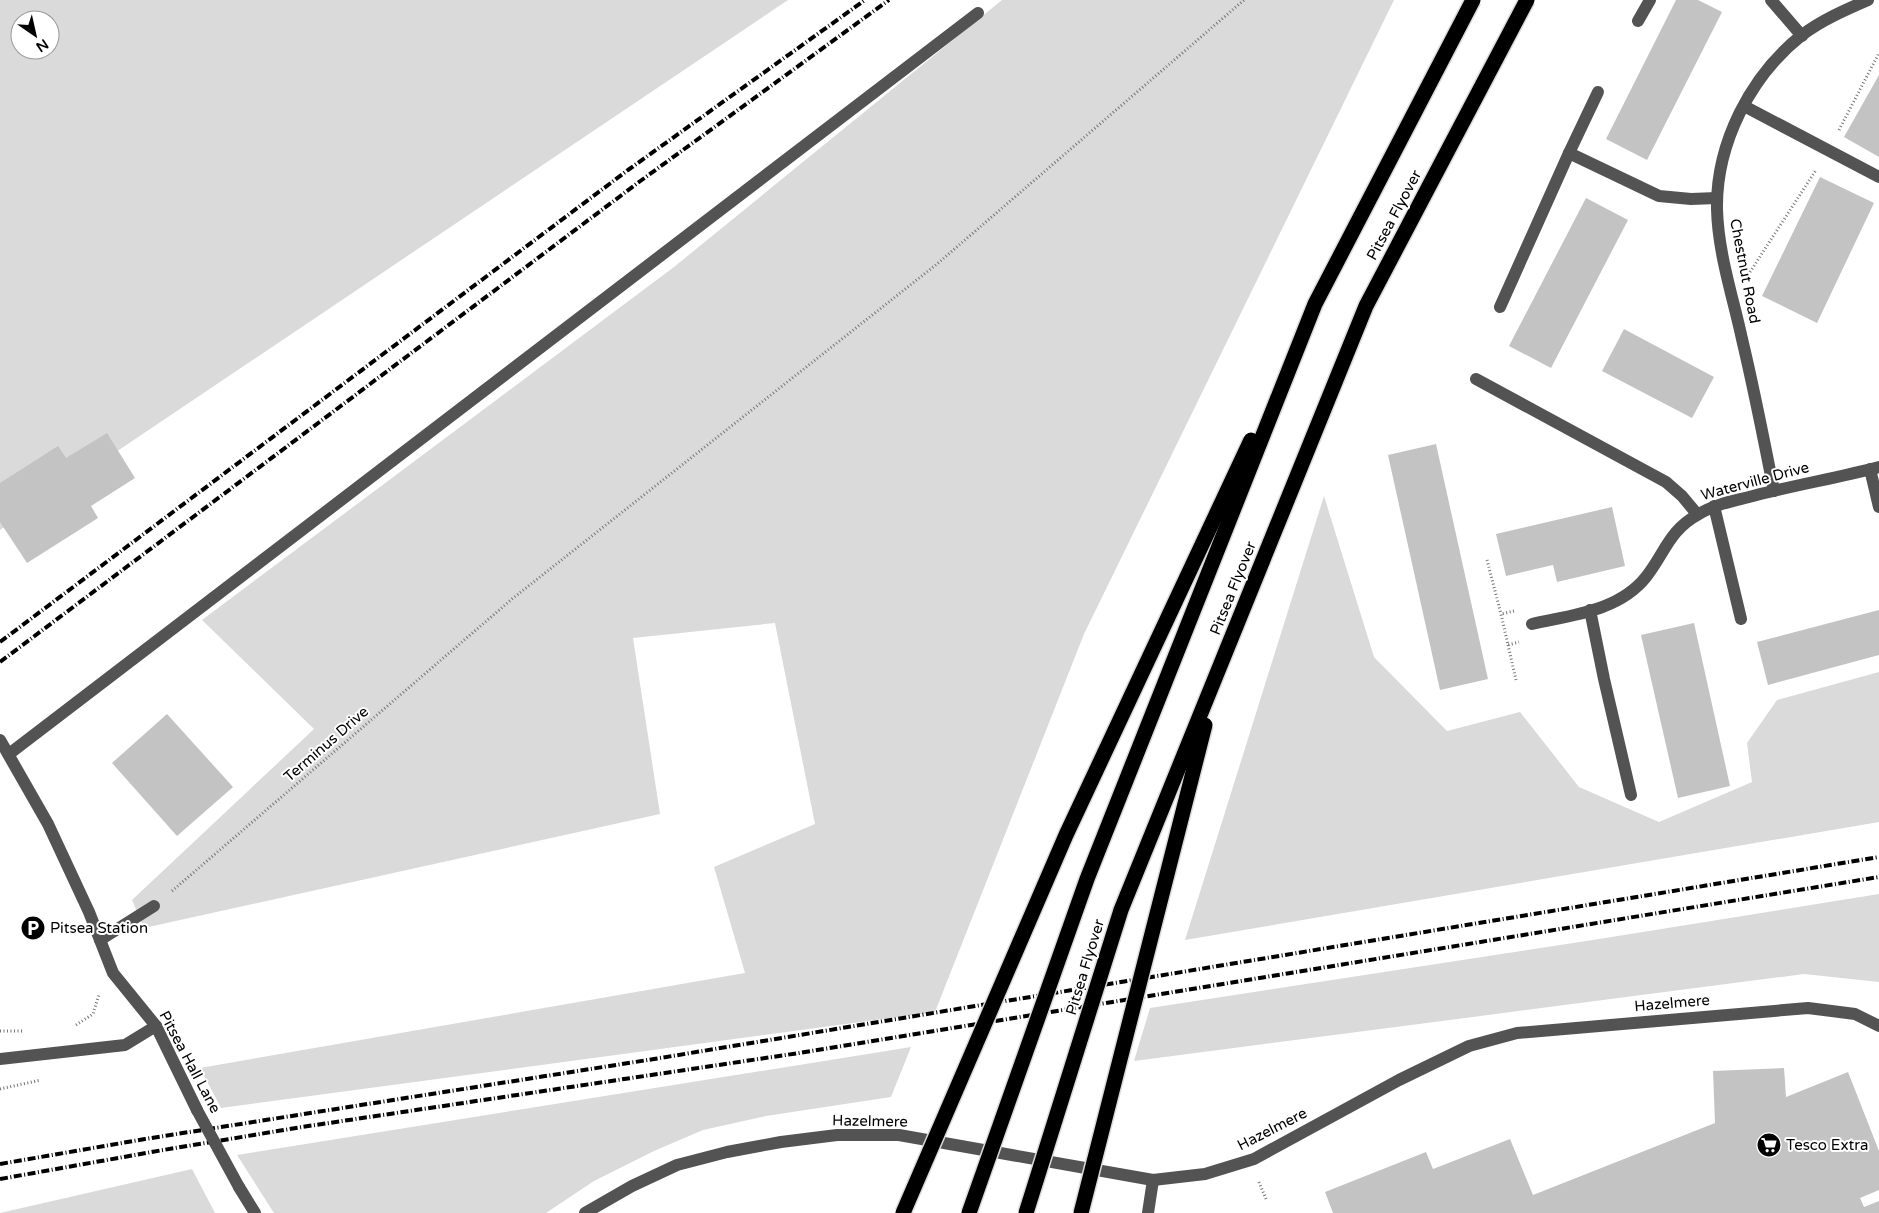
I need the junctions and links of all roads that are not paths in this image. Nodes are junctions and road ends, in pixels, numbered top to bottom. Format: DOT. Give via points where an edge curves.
graph roads {
  1 [pos="1472,0"];
  2 [pos="1527,0"];
  3 [pos="1650,0"];
  4 [pos="1771,0"];
  5 [pos="1868,0"];
  6 [pos="978,13"];
  7 [pos="1638,21"];
  8 [pos="1802,36"];
  9 [pos="1598,92"];
  10 [pos="1744,106"];
  11 [pos="1569,153"];
  12 [pos="1879,177"];
  13 [pos="1718,198"];
  14 [pos="1315,304"];
  15 [pos="1500,307"];
  16 [pos="1476,378"];
  17 [pos="1874,468"];
  18 [pos="1774,491"];
  19 [pos="1714,506"];
  20 [pos="1879,507"];
  21 [pos="1698,514"];
  22 [pos="1590,610"];
  23 [pos="1741,619"];
  24 [pos="1532,624"];
  25 [pos="1218,670"];
  26 [pos="0,740"];
  27 [pos="8,754"];
  28 [pos="1632,794"];
  29 [pos="154,906"];
  30 [pos="100,940"];
  31 [pos="156,1026"];
  32 [pos="1879,1026"];
  33 [pos="0,1058"];
  34 [pos="1153,1180"];
  35 [pos="255,1213"];
  36 [pos="585,1213"];
  37 [pos="903,1213"];
  38 [pos="969,1213"];
  39 [pos="1026,1213"];
  40 [pos="1081,1213"];
  41 [pos="1148,1213"];
  1 -- 14 [label="highway, Pitsea Flyover, bridge"];
  2 -- 25 [label="highway, Pitsea Flyover, bridge" via="1366,306"];
  3 -- 7 [label="street"];
  4 -- 8 [label="street"];
  5 -- 8 [label="street, Chestnut Road" via="1828,18"];
  6 -- 27 [label="street"];
  8 -- 10 [label="street, Chestnut Road" via="1759,80"];
  9 -- 11 [label="street"];
  10 -- 12 [label="street"];
  10 -- 13 [label="street, Chestnut Road" via="1728,140"];
  11 -- 13 [label="street" via="1660,196"];
  11 -- 15 [label="street"];
  13 -- 18 [label="street, Chestnut Road" via="1720,239"];
  14 -- 37 [label="highway, bridge" via="1066,835"];
  14 -- 38 [label="highway, Pitsea Flyover, bridge" via="1087,879"];
  16 -- 21 [label="street" via="1666,482"];
  17 -- 18 [label="street, Waterville Drive"];
  17 -- 20 [label="street"];
  18 -- 19 [label="street, Waterville Drive"];
  19 -- 21 [label="street, Waterville Drive"];
  19 -- 23 [label="street"];
  21 -- 22 [label="street, Waterville Drive" via="1678,528 1636,588 1623,598"];
  22 -- 24 [label="street, Waterville Drive"];
  22 -- 28 [label="street"];
  25 -- 39 [label="highway, Pitsea Flyover, bridge" via="1121,910"];
  25 -- 40 [label="highway, bridge"];
  26 -- 27 [label="street, Pitsea Hall Lane"];
  27 -- 30 [label="street, Pitsea Hall Lane" via="48,824"];
  29 -- 30 [label="street"];
  30 -- 31 [label="street, Pitsea Hall Lane" via="113,973"];
  31 -- 33 [label="street" via="125,1045"];
  31 -- 35 [label="street, Pitsea Hall Lane, bridge" via="197,1110"];
  32 -- 34 [label="street, Hazelmere" via="1855,1014 1808,1008 1516,1033 1468,1046 1254,1159 1205,1174"];
  34 -- 36 [label="street, Hazelmere" via="899,1135 837,1135 727,1152 677,1166 632,1186"];
  34 -- 41 [label="street"];
}
